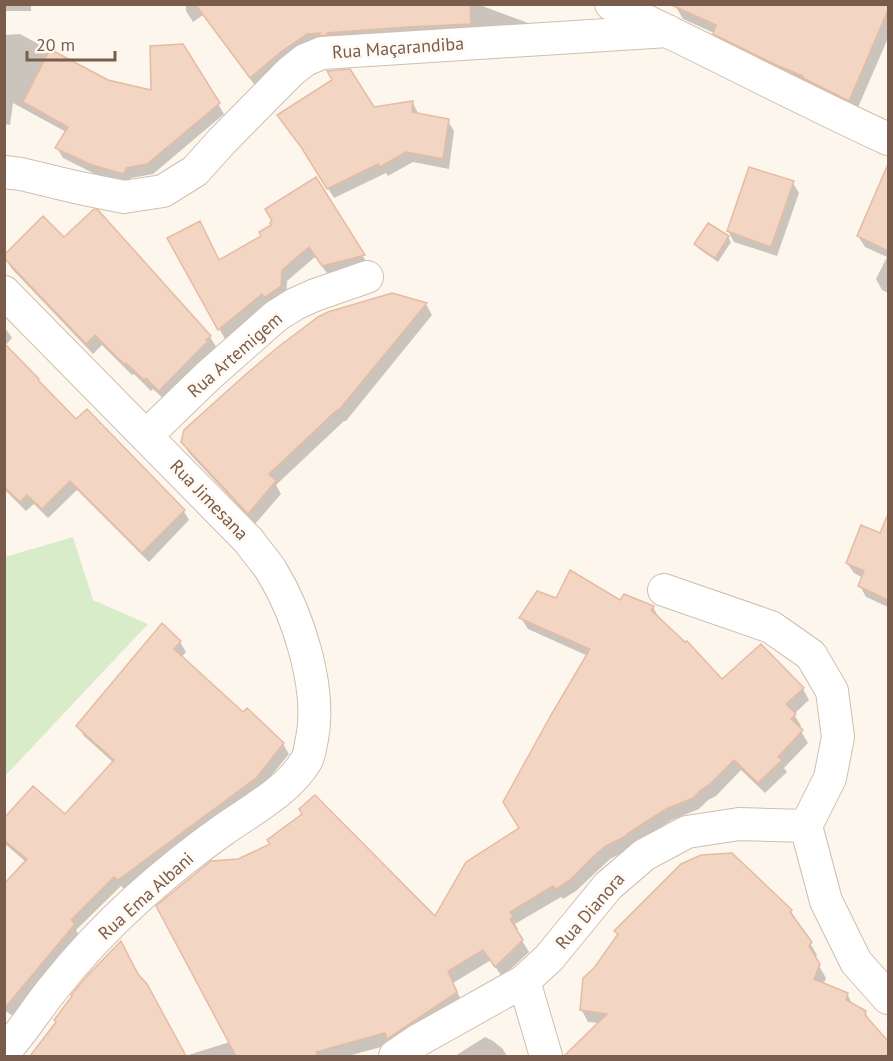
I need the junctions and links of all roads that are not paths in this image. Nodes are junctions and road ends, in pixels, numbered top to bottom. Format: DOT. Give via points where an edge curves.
graph roads {
  1 [pos="611,4"];
  2 [pos="668,31"];
  3 [pos="888,139"];
  4 [pos="4,172"];
  5 [pos="368,277"];
  6 [pos="4,292"];
  7 [pos="146,436"];
  8 [pos="664,590"];
  9 [pos="308,760"];
  10 [pos="806,826"];
  11 [pos="524,981"];
  12 [pos="888,998"];
  13 [pos="4,1052"];
  14 [pos="395,1056"];
  15 [pos="546,1056"];
  1 -- 2 [label="street"];
  2 -- 3 [label="street"];
  2 -- 4 [label="street, Rua Maçarandiba" via="322,53 290,72 195,171 163,191 124,197"];
  5 -- 7 [label="street, Rua Artemigem" via="315,295 276,316"];
  6 -- 7 [label="street, Rua Jimesana"];
  7 -- 9 [label="street, Rua Jimesana" via="249,541 289,605 305,648 313,692 315,725"];
  8 -- 10 [label="street" via="771,627 811,655 832,691 838,737 830,778"];
  9 -- 13 [label="street, Rua Ema Albani" via="267,800 169,871 124,911 84,952"];
  10 -- 11 [label="street, Rua Dianora" via="739,824 687,832 644,855 608,886 549,958"];
  10 -- 12 [label="street" via="825,901 856,962"];
  11 -- 14 [label="street, Rua Dianora"];
  11 -- 15 [label="street"];
}
